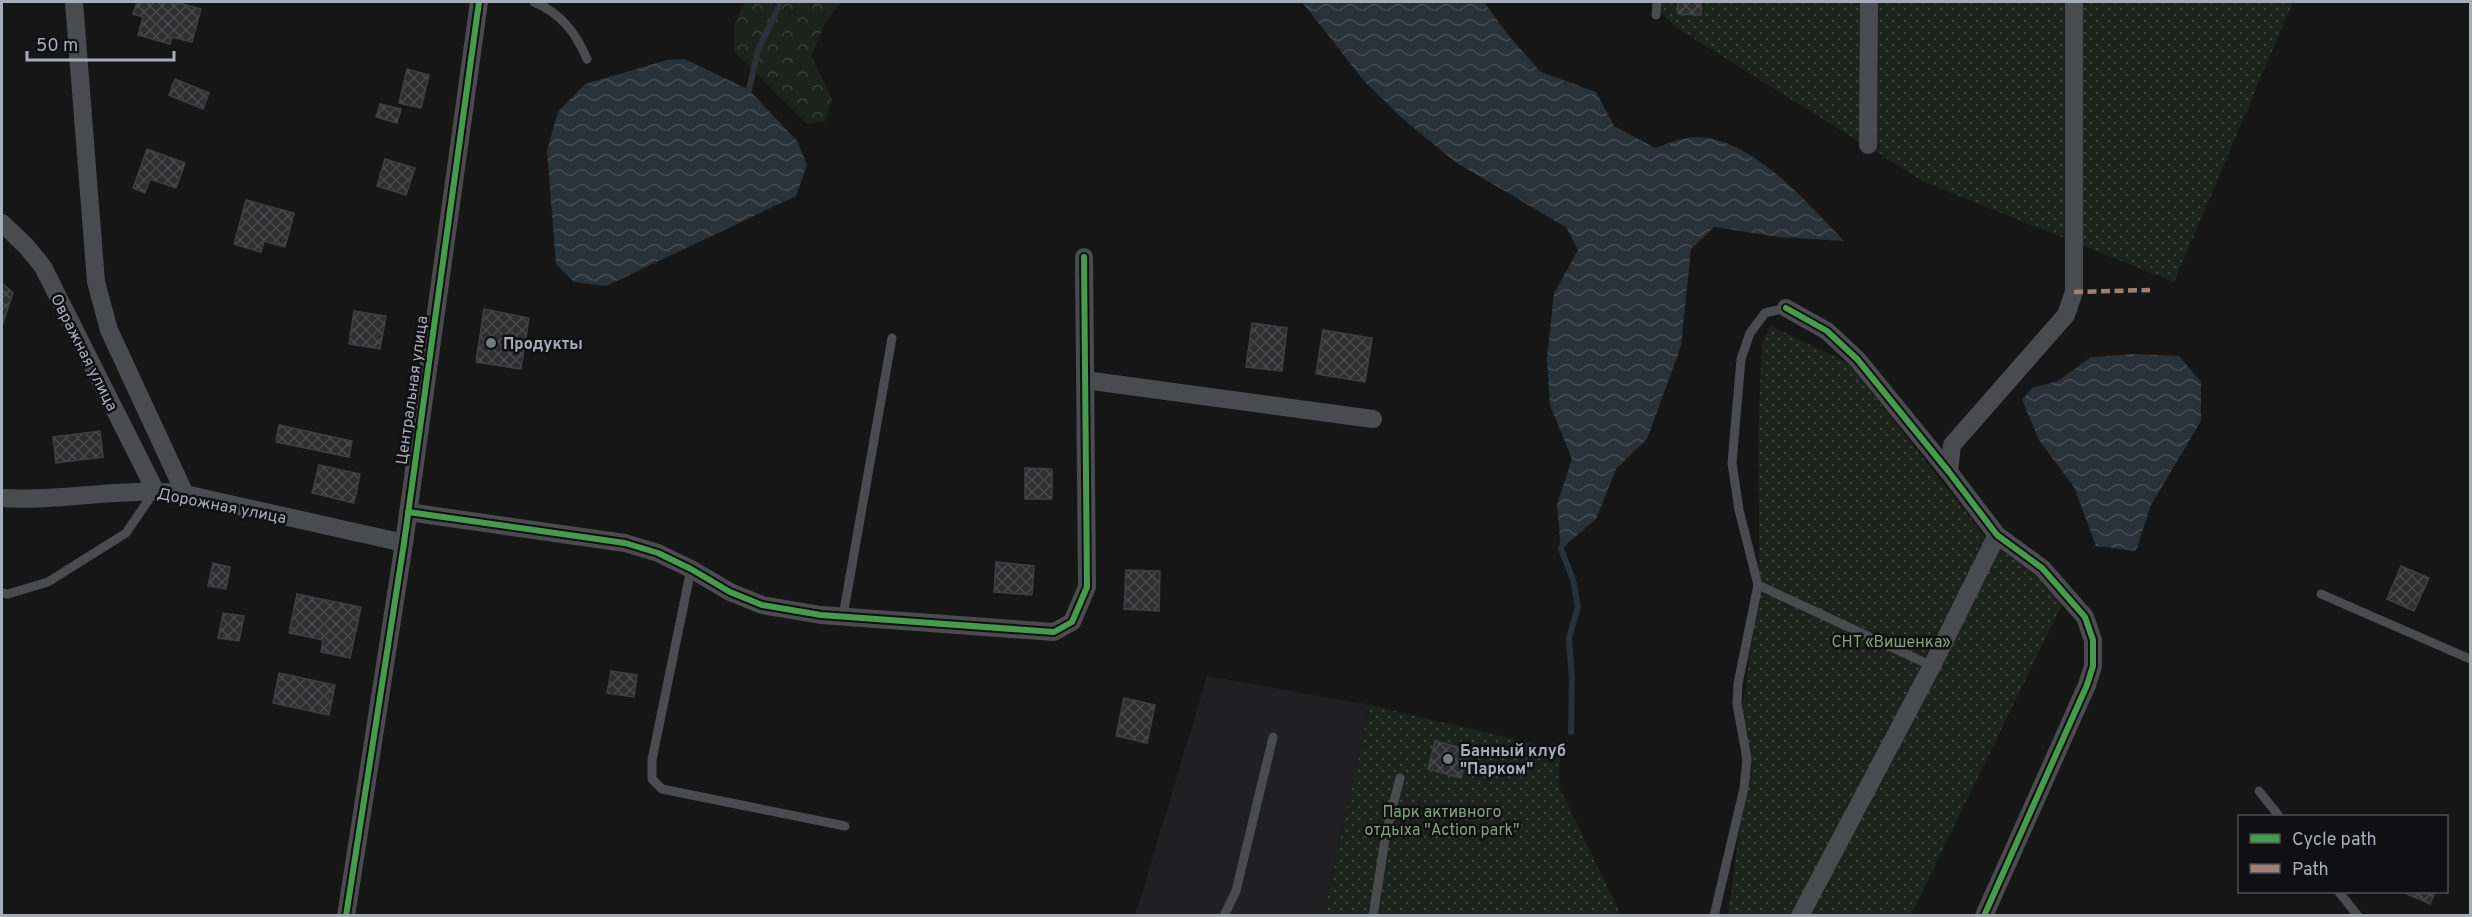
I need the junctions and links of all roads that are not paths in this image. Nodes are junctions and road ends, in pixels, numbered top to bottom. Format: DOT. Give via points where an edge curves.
graph roads {
  1 [pos="74,2"];
  2 [pos="479,2"];
  3 [pos="534,2"];
  4 [pos="1657,2"];
  5 [pos="1869,2"];
  6 [pos="2074,2"];
  7 [pos="1656,15"];
  8 [pos="587,59"];
  9 [pos="1868,145"];
  10 [pos="2,223"];
  11 [pos="1084,256"];
  12 [pos="1786,308"];
  13 [pos="892,338"];
  14 [pos="1085,380"];
  15 [pos="1373,419"];
  16 [pos="1949,472"];
  17 [pos="155,490"];
  18 [pos="185,494"];
  19 [pos="2,498"];
  20 [pos="408,512"];
  21 [pos="1996,535"];
  22 [pos="404,543"];
  23 [pos="692,569"];
  24 [pos="1758,585"];
  25 [pos="2,593"];
  26 [pos="2321,594"];
  27 [pos="843,616"];
  28 [pos="2470,659"];
  29 [pos="1932,666"];
  30 [pos="1273,736"];
  31 [pos="1400,778"];
  32 [pos="2259,791"];
  33 [pos="2278,815"];
  34 [pos="845,826"];
  35 [pos="2341,893"];
  36 [pos="346,915"];
  37 [pos="1224,915"];
  38 [pos="1373,915"];
  39 [pos="1714,915"];
  40 [pos="1800,915"];
  41 [pos="1984,915"];
  42 [pos="2358,915"];
  1 -- 18 [label="street" via="96,282 109,330"];
  2 -- 20 [label="street, Центральная улица"];
  3 -- 8 [label="lane" via="569,25"];
  4 -- 7 [label="lane"];
  5 -- 9 [label="street"];
  6 -- 16 [label="street" via="2074,292 2066,315 1952,445"];
  10 -- 17 [label="street, Овражная улица" via="43,267"];
  11 -- 14 [label="street"];
  12 -- 16 [label="street" via="1827,331 1857,359"];
  12 -- 24 [label="lane" via="1765,313 1750,333 1741,359 1732,464"];
  13 -- 27 [label="lane"];
  14 -- 15 [label="street"];
  14 -- 27 [label="street" via="1087,587 1072,622 1054,633"];
  16 -- 21 [label="street"];
  17 -- 18 [label="street, Дорожная улица"];
  17 -- 19 [label="street, Дорожная улица" via="27,500"];
  17 -- 25 [label="lane" via="126,533 89,558 48,582"];
  18 -- 22 [label="street, Дорожная улица"];
  20 -- 22 [label="street, Центральная улица"];
  20 -- 23 [label="street" via="625,543"];
  21 -- 29 [label="street"];
  21 -- 41 [label="street" via="2042,568 2085,617 2093,640 2093,666"];
  22 -- 36 [label="street, Центральная улица"];
  23 -- 27 [label="street" via="730,592 762,605"];
  23 -- 34 [label="lane" via="652,760 652,779 662,789"];
  24 -- 29 [label="lane"];
  24 -- 39 [label="lane" via="1738,684 1737,704 1747,759 1744,788"];
  26 -- 28 [label="lane"];
  29 -- 40 [label="street"];
  30 -- 37 [label="lane" via="1236,891"];
  31 -- 38 [label="lane" via="1386,833"];
  32 -- 33 [label="lane"];
  35 -- 42 [label="lane"];
}
